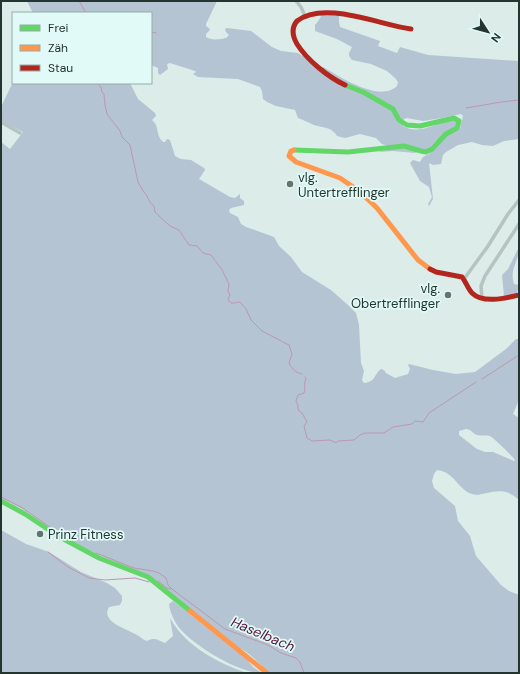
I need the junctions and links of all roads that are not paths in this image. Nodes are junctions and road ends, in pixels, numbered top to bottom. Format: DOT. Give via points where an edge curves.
graph roads {
  1 [pos="296,1"];
  2 [pos="305,16"];
  3 [pos="411,28"];
  4 [pos="1,122"];
  5 [pos="20,132"];
  6 [pos="519,200"];
  7 [pos="519,224"];
  8 [pos="464,279"];
  9 [pos="519,295"];
  10 [pos="482,298"];
  11 [pos="1,501"];
  12 [pos="267,673"];
  1 -- 2 [label="street"];
  2 -- 3 [label="street" via="323,10 343,12"];
  2 -- 8 [label="street" via="293,29 297,44 307,57 337,80 393,109 398,119 406,125 419,126 452,118 457,119 459,123 427,152 404,146 348,152 298,149 291,150 290,157 296,162 340,178 362,194 426,267"];
  4 -- 5 [label="street"];
  6 -- 8 [label="street"];
  7 -- 10 [label="street" via="484,277 481,286"];
  8 -- 10 [label="street" via="472,293"];
  9 -- 10 [label="street"];
  11 -- 12 [label="street" via="99,558 148,577"];
}
